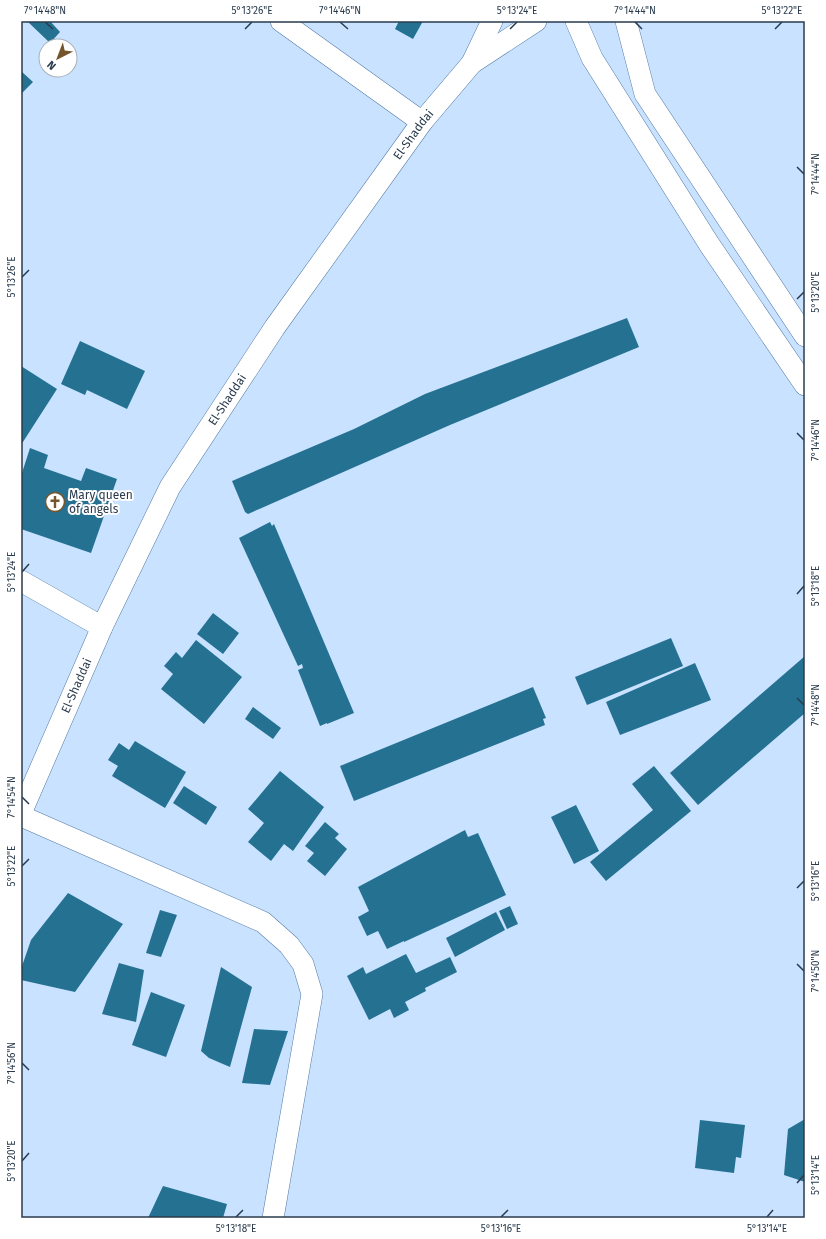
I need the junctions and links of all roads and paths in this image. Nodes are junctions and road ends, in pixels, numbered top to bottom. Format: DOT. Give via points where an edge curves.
graph roads {
  1 [pos="281,21"];
  2 [pos="492,21"];
  3 [pos="536,21"];
  4 [pos="576,21"];
  5 [pos="626,21"];
  6 [pos="472,63"];
  7 [pos="422,122"];
  8 [pos="805,336"];
  9 [pos="805,385"];
  10 [pos="21,581"];
  11 [pos="102,627"];
  12 [pos="21,814"];
  13 [pos="273,1218"];
  1 -- 7 [label="street"];
  2 -- 6 [label="street, El-Shaddai"];
  3 -- 6 [label="street"];
  4 -- 9 [label="street" via="592,58 709,244"];
  5 -- 8 [label="street" via="645,94"];
  6 -- 7 [label="street, El-Shaddai"];
  7 -- 11 [label="street, El-Shaddai" via="275,327 170,487"];
  10 -- 11 [label="street"];
  11 -- 12 [label="street, El-Shaddai"];
  12 -- 13 [label="street" via="263,922 289,945 303,964 312,994"];
}
